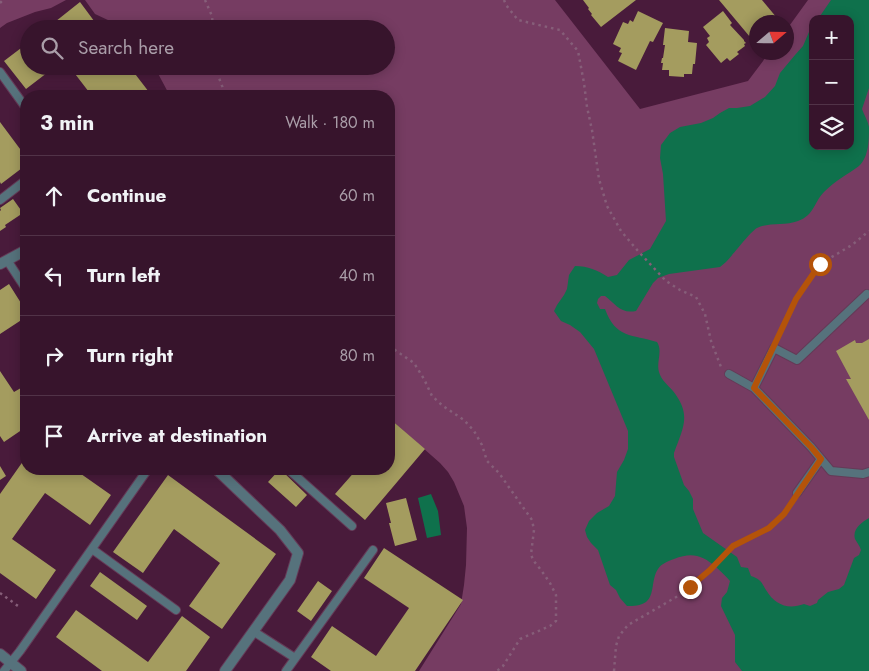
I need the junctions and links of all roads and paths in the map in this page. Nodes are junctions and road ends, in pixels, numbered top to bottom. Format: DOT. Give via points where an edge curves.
graph roads {
  1 [pos="3,0"];
  2 [pos="205,0"];
  3 [pos="504,0"];
  4 [pos="0,3"];
  5 [pos="212,20"];
  6 [pos="0,72"];
  7 [pos="219,75"];
  8 [pos="224,90"];
  9 [pos="20,100"];
  10 [pos="20,185"];
  11 [pos="0,200"];
  12 [pos="869,231"];
  13 [pos="20,253"];
  14 [pos="4,262"];
  15 [pos="20,282"];
  16 [pos="867,294"];
  17 [pos="774,348"];
  18 [pos="395,350"];
  19 [pos="730,374"];
  20 [pos="754,388"];
  21 [pos="821,459"];
  22 [pos="869,472"];
  23 [pos="144,475"];
  24 [pos="222,475"];
  25 [pos="295,475"];
  26 [pos="797,494"];
  27 [pos="352,526"];
  28 [pos="92,549"];
  29 [pos="373,550"];
  30 [pos="0,593"];
  31 [pos="18,606"];
  32 [pos="176,610"];
  33 [pos="254,631"];
  34 [pos="0,654"];
  35 [pos="295,658"];
  36 [pos="8,667"];
  37 [pos="21,671"];
  38 [pos="225,671"];
  39 [pos="286,671"];
  40 [pos="497,671"];
  41 [pos="614,671"];
  1 -- 4 [label="path"];
  2 -- 5 [label="path"];
  3 -- 19 [label="path" via="518,20 560,30 578,51 599,179 607,206 622,231 666,281 696,297 705,314 722,369"];
  6 -- 9 [label="lane"];
  7 -- 8 [label="path"];
  10 -- 11 [label="lane"];
  12 -- 17 [label="path" via="820,264 796,299"];
  13 -- 14 [label="street"];
  14 -- 15 [label="lane"];
  16 -- 17 [label="lane" via="797,360"];
  17 -- 20 [label="lane"];
  18 -- 40 [label="path" via="414,362 432,396 474,431 486,461 499,473 532,520 531,554 556,595 556,621 520,639"];
  19 -- 20 [label="lane"];
  20 -- 21 [label="lane"];
  21 -- 22 [label="lane" via="831,471"];
  21 -- 26 [label="lane"];
  23 -- 28 [label="lane"];
  24 -- 33 [label="street" via="280,530 298,552 290,580"];
  25 -- 27 [label="lane"];
  26 -- 41 [label="path" via="784,514 769,528 733,546 678,596 628,625 619,636"];
  28 -- 32 [label="lane"];
  28 -- 36 [label="lane"];
  29 -- 35 [label="lane"];
  30 -- 31 [label="path"];
  33 -- 35 [label="lane"];
  33 -- 38 [label="street"];
  34 -- 36 [label="street"];
  35 -- 39 [label="lane"];
  36 -- 37 [label="street"];
}
